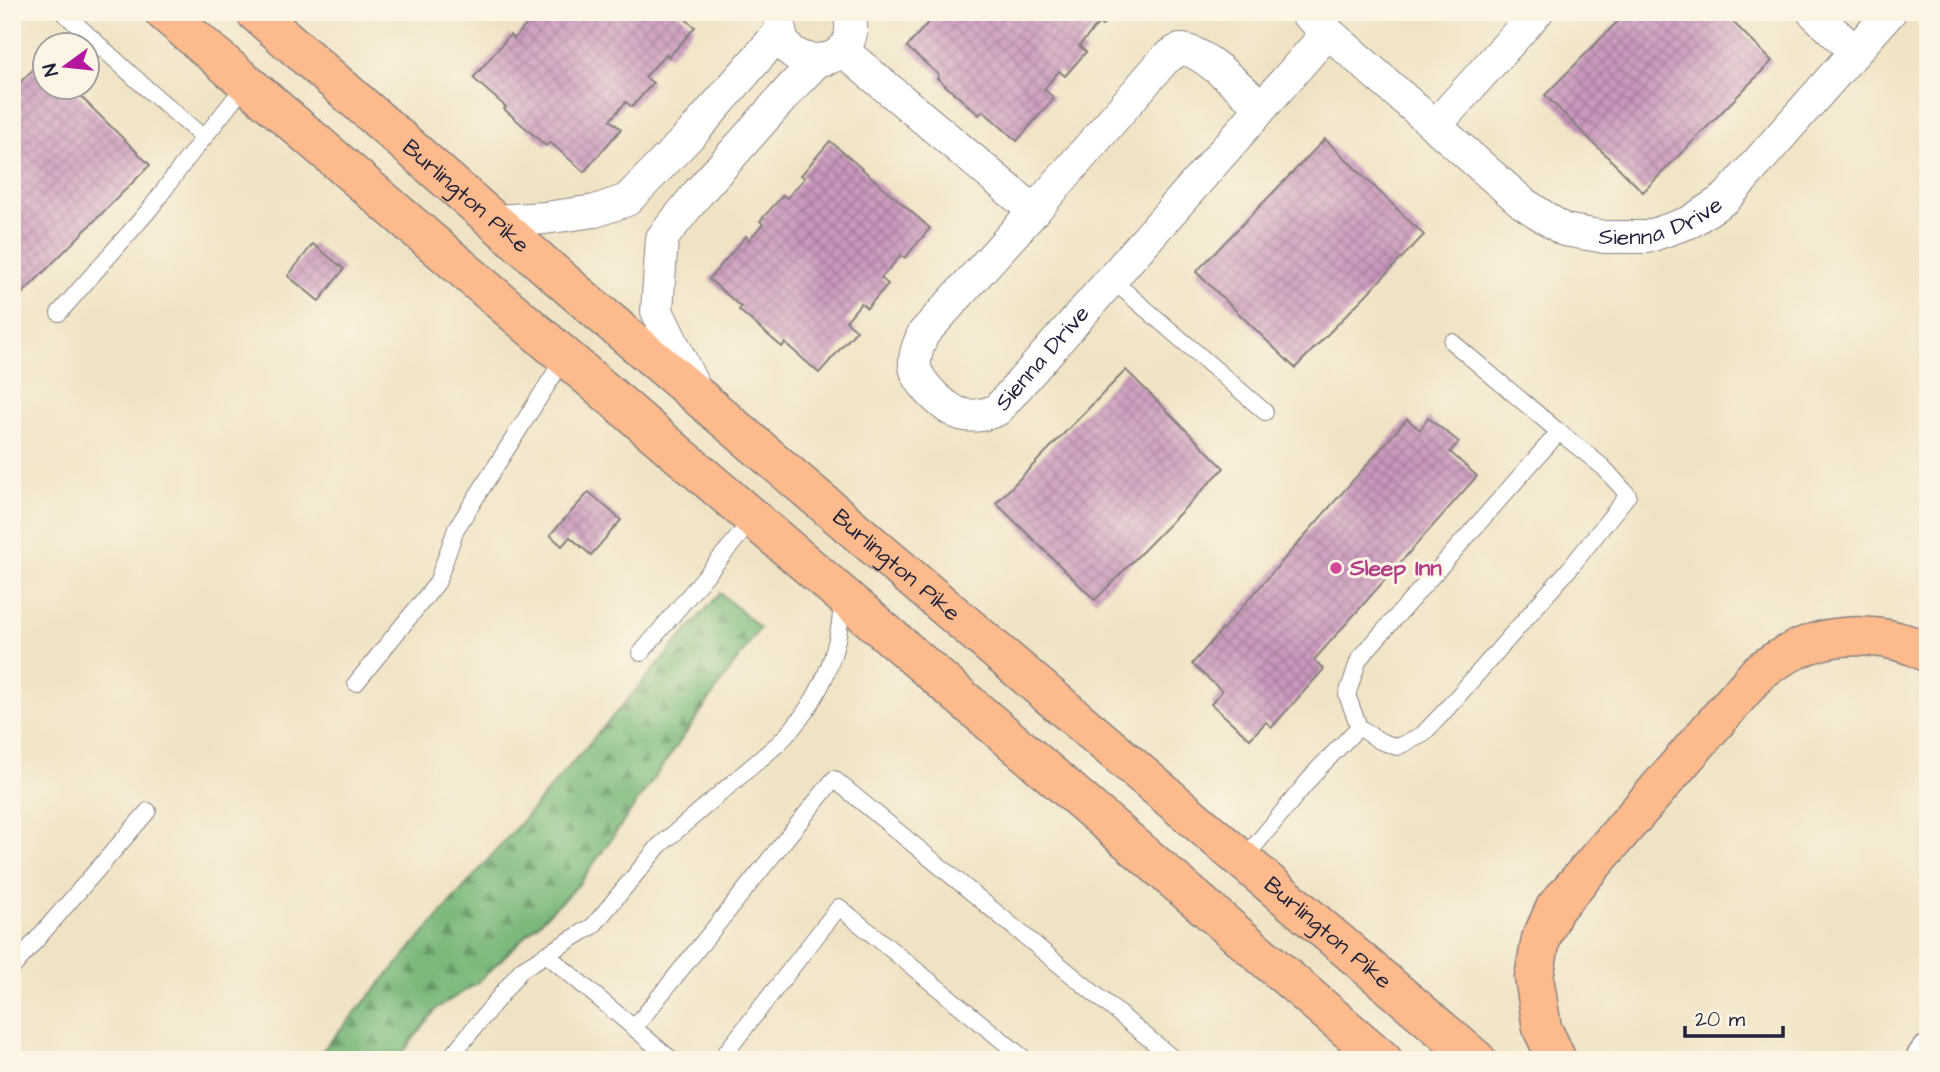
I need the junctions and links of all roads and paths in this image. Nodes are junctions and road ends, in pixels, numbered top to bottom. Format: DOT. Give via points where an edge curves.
graph roads {
  1 [pos="63,12"];
  2 [pos="164,12"];
  3 [pos="254,12"];
  4 [pos="1537,12"];
  5 [pos="1813,12"];
  6 [pos="1890,12"];
  7 [pos="781,22"];
  8 [pos="1317,22"];
  9 [pos="844,32"];
  10 [pos="1855,52"];
  11 [pos="247,83"];
  12 [pos="1262,107"];
  13 [pos="1435,126"];
  14 [pos="204,138"];
  15 [pos="1034,211"];
  16 [pos="494,221"];
  17 [pos="1111,279"];
  18 [pos="59,313"];
  19 [pos="1452,342"];
  20 [pos="565,356"];
  21 [pos="698,397"];
  22 [pos="1265,412"];
  23 [pos="1559,432"];
  24 [pos="753,519"];
  25 [pos="842,595"];
  26 [pos="641,653"];
  27 [pos="1928,653"];
  28 [pos="356,683"];
  29 [pos="1359,727"];
  30 [pos="148,811"];
  31 [pos="1243,860"];
  32 [pos="546,954"];
  33 [pos="12,968"];
  34 [pos="634,1028"];
  35 [pos="1928,1055"];
  36 [pos="448,1060"];
  37 [pos="671,1060"];
  38 [pos="720,1060"];
  39 [pos="1026,1060"];
  40 [pos="1175,1060"];
  41 [pos="1383,1060"];
  42 [pos="1477,1060"];
  43 [pos="1557,1060"];
  44 [pos="1924,1060"];
  1 -- 14 [label="lane"];
  2 -- 11 [label="highway"];
  3 -- 16 [label="highway, Burlington Pike"];
  4 -- 13 [label="street"];
  5 -- 10 [label="street"];
  6 -- 10 [label="street, Sienna Drive"];
  7 -- 9 [label="street" via="788,47 801,58"];
  7 -- 16 [label="street" via="695,130 627,200 595,211"];
  8 -- 12 [label="street, Sienna Drive"];
  8 -- 13 [label="street, Sienna Drive"];
  9 -- 15 [label="street"];
  9 -- 21 [label="street" via="662,238 657,311"];
  10 -- 13 [label="street, Sienna Drive" via="1726,198 1690,222 1647,237 1605,237 1564,230 1523,203"];
  11 -- 14 [label="lane"];
  11 -- 20 [label="highway"];
  12 -- 15 [label="street, Sienna Drive" via="1208,61 1191,51 1178,50 1165,59"];
  12 -- 17 [label="street, Sienna Drive"];
  14 -- 18 [label="lane" via="150,209"];
  15 -- 17 [label="street, Sienna Drive" via="923,334 915,369 942,404 961,415 980,416 997,410"];
  16 -- 21 [label="highway, Burlington Pike"];
  17 -- 22 [label="lane"];
  19 -- 23 [label="lane"];
  20 -- 24 [label="highway"];
  20 -- 28 [label="lane" via="456,529 437,583"];
  21 -- 31 [label="highway, Burlington Pike"];
  23 -- 29 [label="lane" via="1359,659 1347,695"];
  23 -- 29 [label="lane" via="1603,467 1628,495 1570,568 1422,735 1397,747"];
  24 -- 25 [label="highway"];
  24 -- 26 [label="lane"];
  25 -- 32 [label="lane" via="834,657 794,729 659,846 593,926"];
  25 -- 41 [label="highway"];
  27 -- 43 [label="highway" via="1885,638 1832,639 1783,656 1759,672 1555,908 1541,939 1534,977 1542,1028"];
  29 -- 31 [label="lane"];
  30 -- 33 [label="lane"];
  31 -- 42 [label="highway, Burlington Pike"];
  32 -- 34 [label="lane"];
  32 -- 36 [label="lane" via="522,969"];
  34 -- 37 [label="lane"];
  34 -- 40 [label="lane" via="834,779"];
  35 -- 44 [label="street"];
  38 -- 39 [label="lane" via="839,907"];
}
